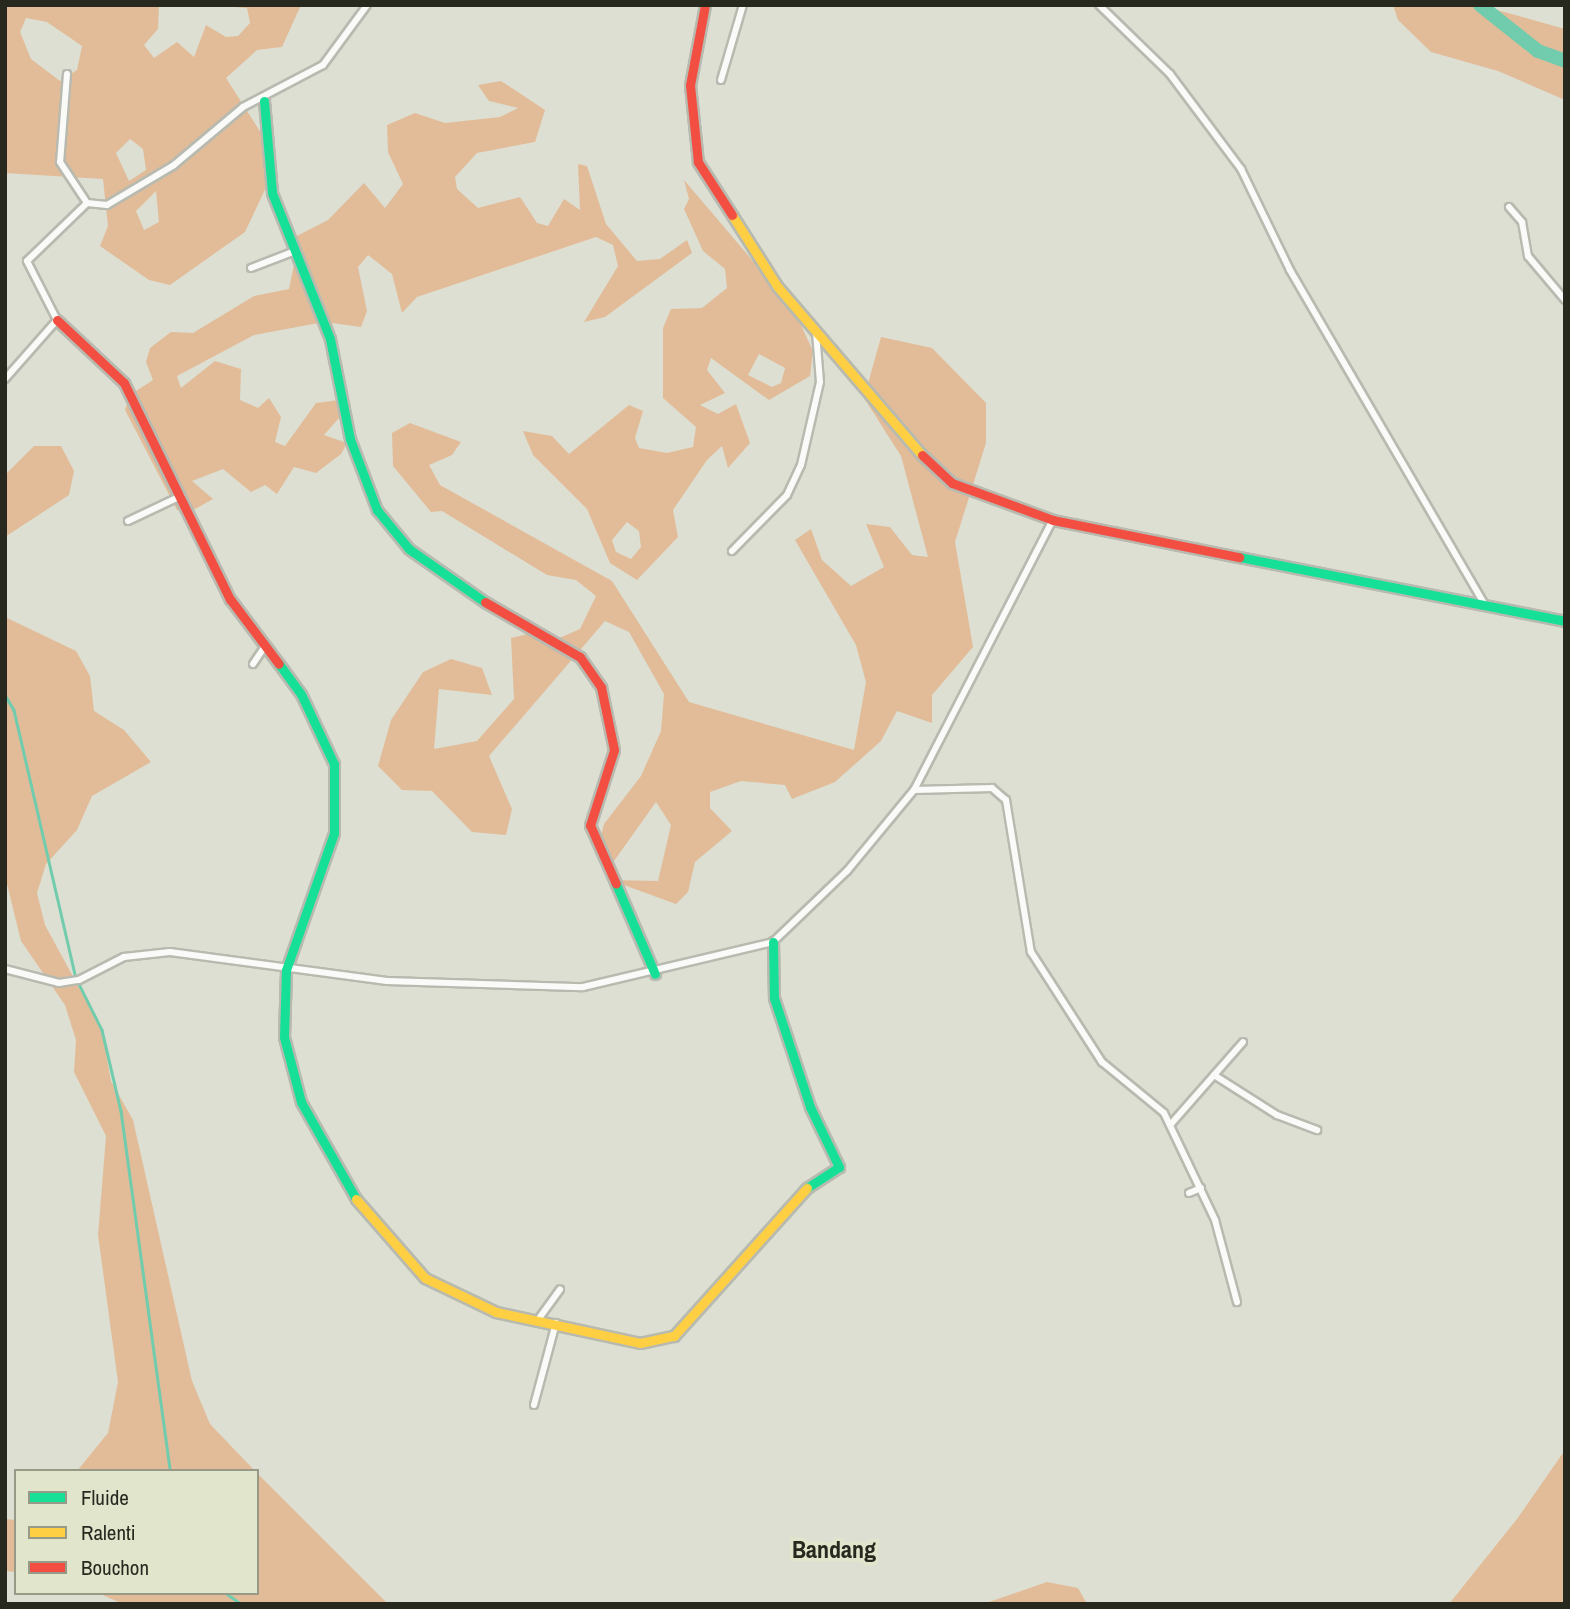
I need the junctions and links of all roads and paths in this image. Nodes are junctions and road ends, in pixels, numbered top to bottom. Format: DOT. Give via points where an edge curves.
graph roads {
  1 [pos="367,5"];
  2 [pos="705,5"];
  3 [pos="743,5"];
  4 [pos="1099,5"];
  5 [pos="67,74"];
  6 [pos="721,80"];
  7 [pos="264,102"];
  8 [pos="87,203"];
  9 [pos="1509,207"];
  10 [pos="295,251"];
  11 [pos="251,268"];
  12 [pos="1565,300"];
  13 [pos="57,320"];
  14 [pos="816,330"];
  15 [pos="5,379"];
  16 [pos="181,496"];
  17 [pos="1053,520"];
  18 [pos="128,521"];
  19 [pos="732,551"];
  20 [pos="1486,607"];
  21 [pos="1565,621"];
  22 [pos="266,645"];
  23 [pos="253,664"];
  24 [pos="914,790"];
  25 [pos="773,942"];
  26 [pos="5,969"];
  27 [pos="286,970"];
  28 [pos="655,974"];
  29 [pos="1243,1042"];
  30 [pos="1214,1075"];
  31 [pos="1171,1124"];
  32 [pos="1317,1130"];
  33 [pos="1201,1188"];
  34 [pos="1189,1193"];
  35 [pos="560,1289"];
  36 [pos="1237,1302"];
  37 [pos="540,1317"];
  38 [pos="557,1321"];
  39 [pos="534,1405"];
  1 -- 7 [label="street" via="323,65"];
  2 -- 14 [label="street" via="690,85 698,162 777,286"];
  3 -- 6 [label="street"];
  4 -- 20 [label="street" via="1177,82 1241,169 1290,270"];
  5 -- 8 [label="street" via="60,162"];
  7 -- 8 [label="street" via="243,107 174,165 118,198"];
  7 -- 10 [label="street" via="272,192"];
  8 -- 13 [label="street" via="27,261"];
  9 -- 12 [label="street" via="1522,222 1528,256"];
  10 -- 11 [label="street"];
  10 -- 28 [label="street" via="330,339 350,439 377,510 409,550 453,583 580,657 601,687 614,750 590,825"];
  13 -- 15 [label="street"];
  13 -- 16 [label="street" via="124,383"];
  14 -- 17 [label="street" via="913,447 952,483"];
  14 -- 19 [label="street" via="820,382 801,465 786,495"];
  16 -- 18 [label="street"];
  16 -- 22 [label="street" via="230,599"];
  17 -- 20 [label="street" via="1220,548"];
  17 -- 24 [label="street"];
  20 -- 21 [label="street"];
  22 -- 23 [label="street"];
  22 -- 27 [label="street" via="323,736 337,800 334,833"];
  24 -- 25 [label="street" via="846,871"];
  24 -- 31 [label="street" via="1000,792 1031,952 1102,1062 1151,1097"];
  25 -- 28 [label="street"];
  25 -- 38 [label="street" via="774,998 810,1107 839,1167 804,1189 737,1273 667,1340 640,1343"];
  26 -- 27 [label="street" via="60,983 79,981 124,957 170,952"];
  27 -- 28 [label="street" via="502,988 583,988"];
  27 -- 37 [label="street" via="281,998 293,1081 359,1206 445,1292 476,1307"];
  29 -- 30 [label="street"];
  30 -- 31 [label="street"];
  30 -- 32 [label="street" via="1277,1115"];
  31 -- 33 [label="street"];
  33 -- 34 [label="street"];
  33 -- 36 [label="street"];
  35 -- 37 [label="street"];
  37 -- 38 [label="street"];
  38 -- 39 [label="street"];
}
